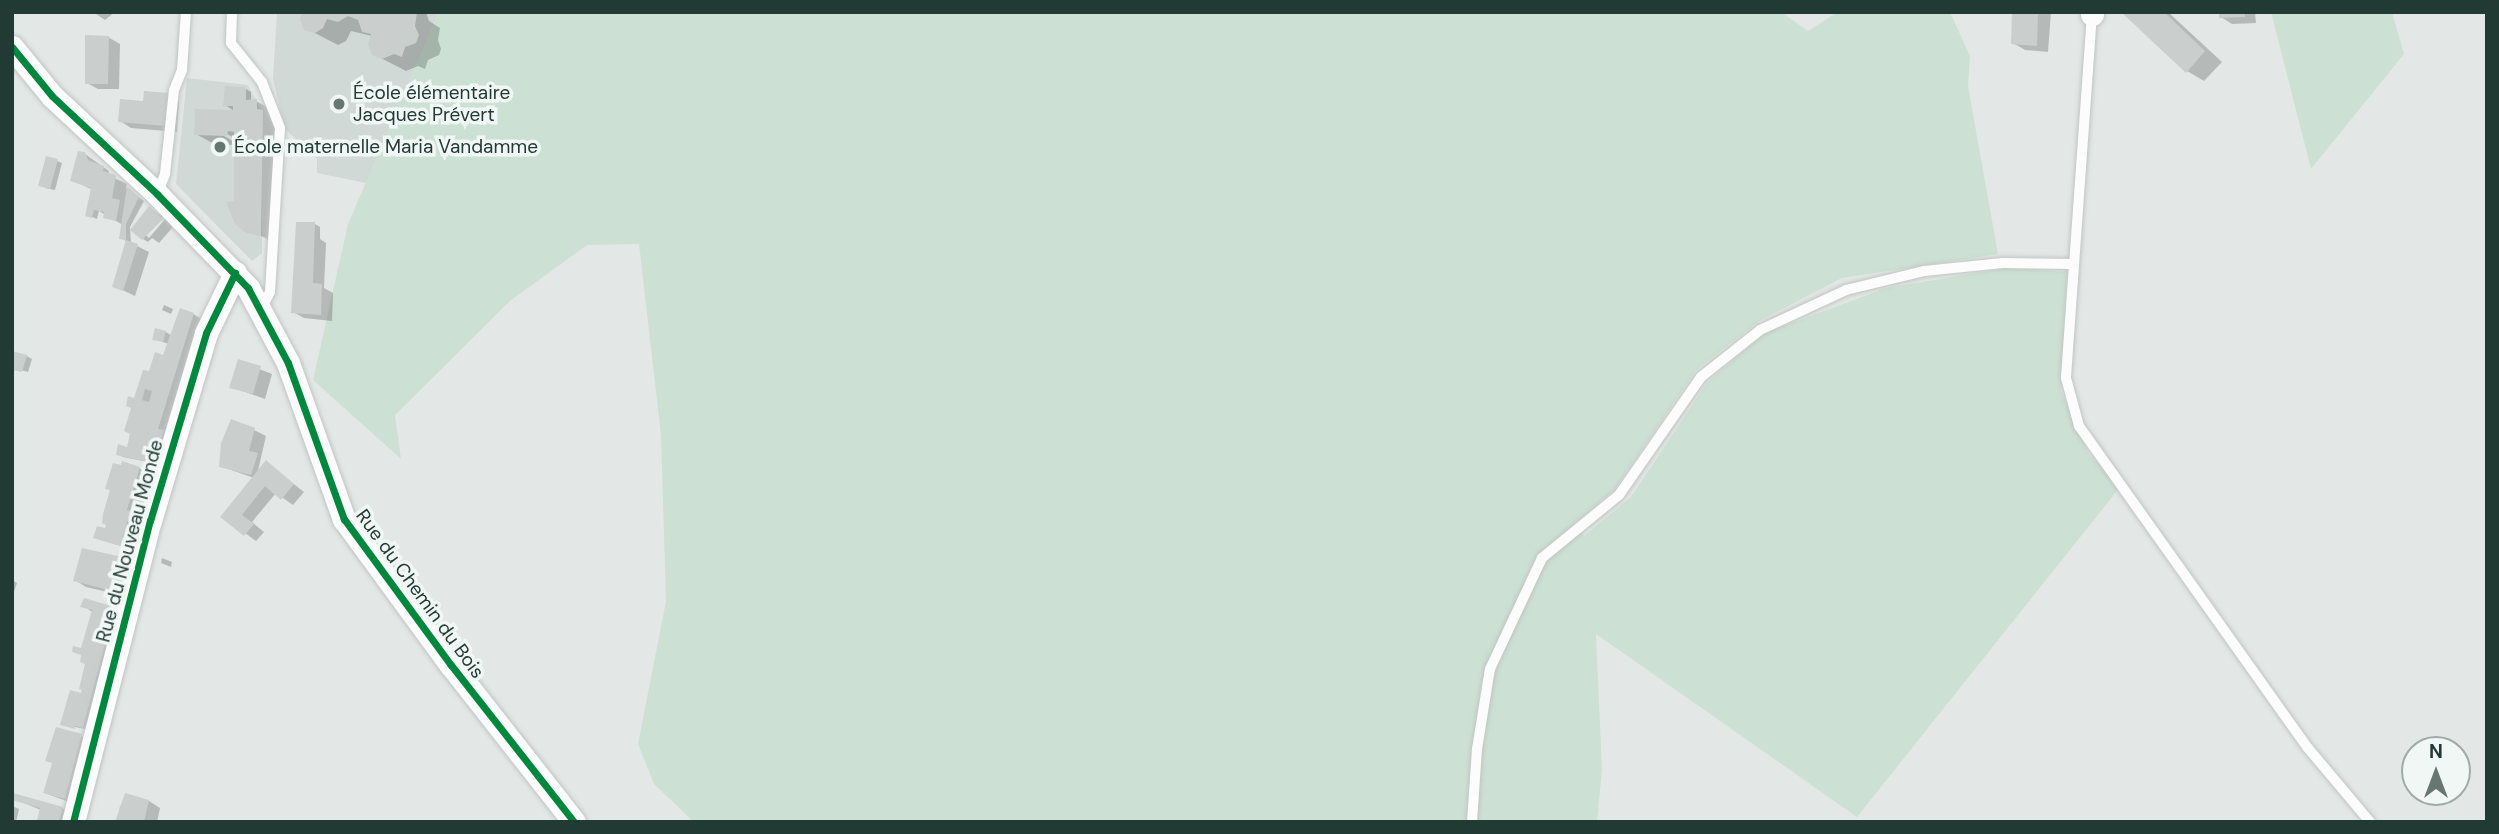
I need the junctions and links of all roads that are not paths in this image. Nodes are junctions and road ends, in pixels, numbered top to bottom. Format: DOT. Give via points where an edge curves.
graph roads {
  1 [pos="186,12"];
  2 [pos="232,12"];
  3 [pos="2092,13"];
  4 [pos="13,46"];
  5 [pos="156,194"];
  6 [pos="2072,264"];
  7 [pos="235,273"];
  8 [pos="262,309"];
  9 [pos="73,822"];
  10 [pos="573,822"];
  11 [pos="1472,822"];
  12 [pos="2370,822"];
  1 -- 5 [label="lane" via="182,71 174,90 165,174"];
  2 -- 8 [label="lane" via="231,43 262,82 281,128 270,292"];
  3 -- 6 [label="lane"];
  4 -- 5 [label="street, Rue du Chemin du Bois" via="52,96"];
  5 -- 7 [label="street, Rue du Chemin du Bois"];
  6 -- 11 [label="lane" via="2003,262 1924,271 1846,290 1760,330 1701,377 1619,495 1542,558 1490,669"];
  6 -- 12 [label="lane" via="2066,378 2079,426 2308,748"];
  7 -- 8 [label="street, Rue du Chemin du Bois"];
  7 -- 9 [label="street, Rue du Nouveau Monde" via="206,334 154,508"];
  8 -- 10 [label="street, Rue du Chemin du Bois" via="288,363 344,519"];
}
